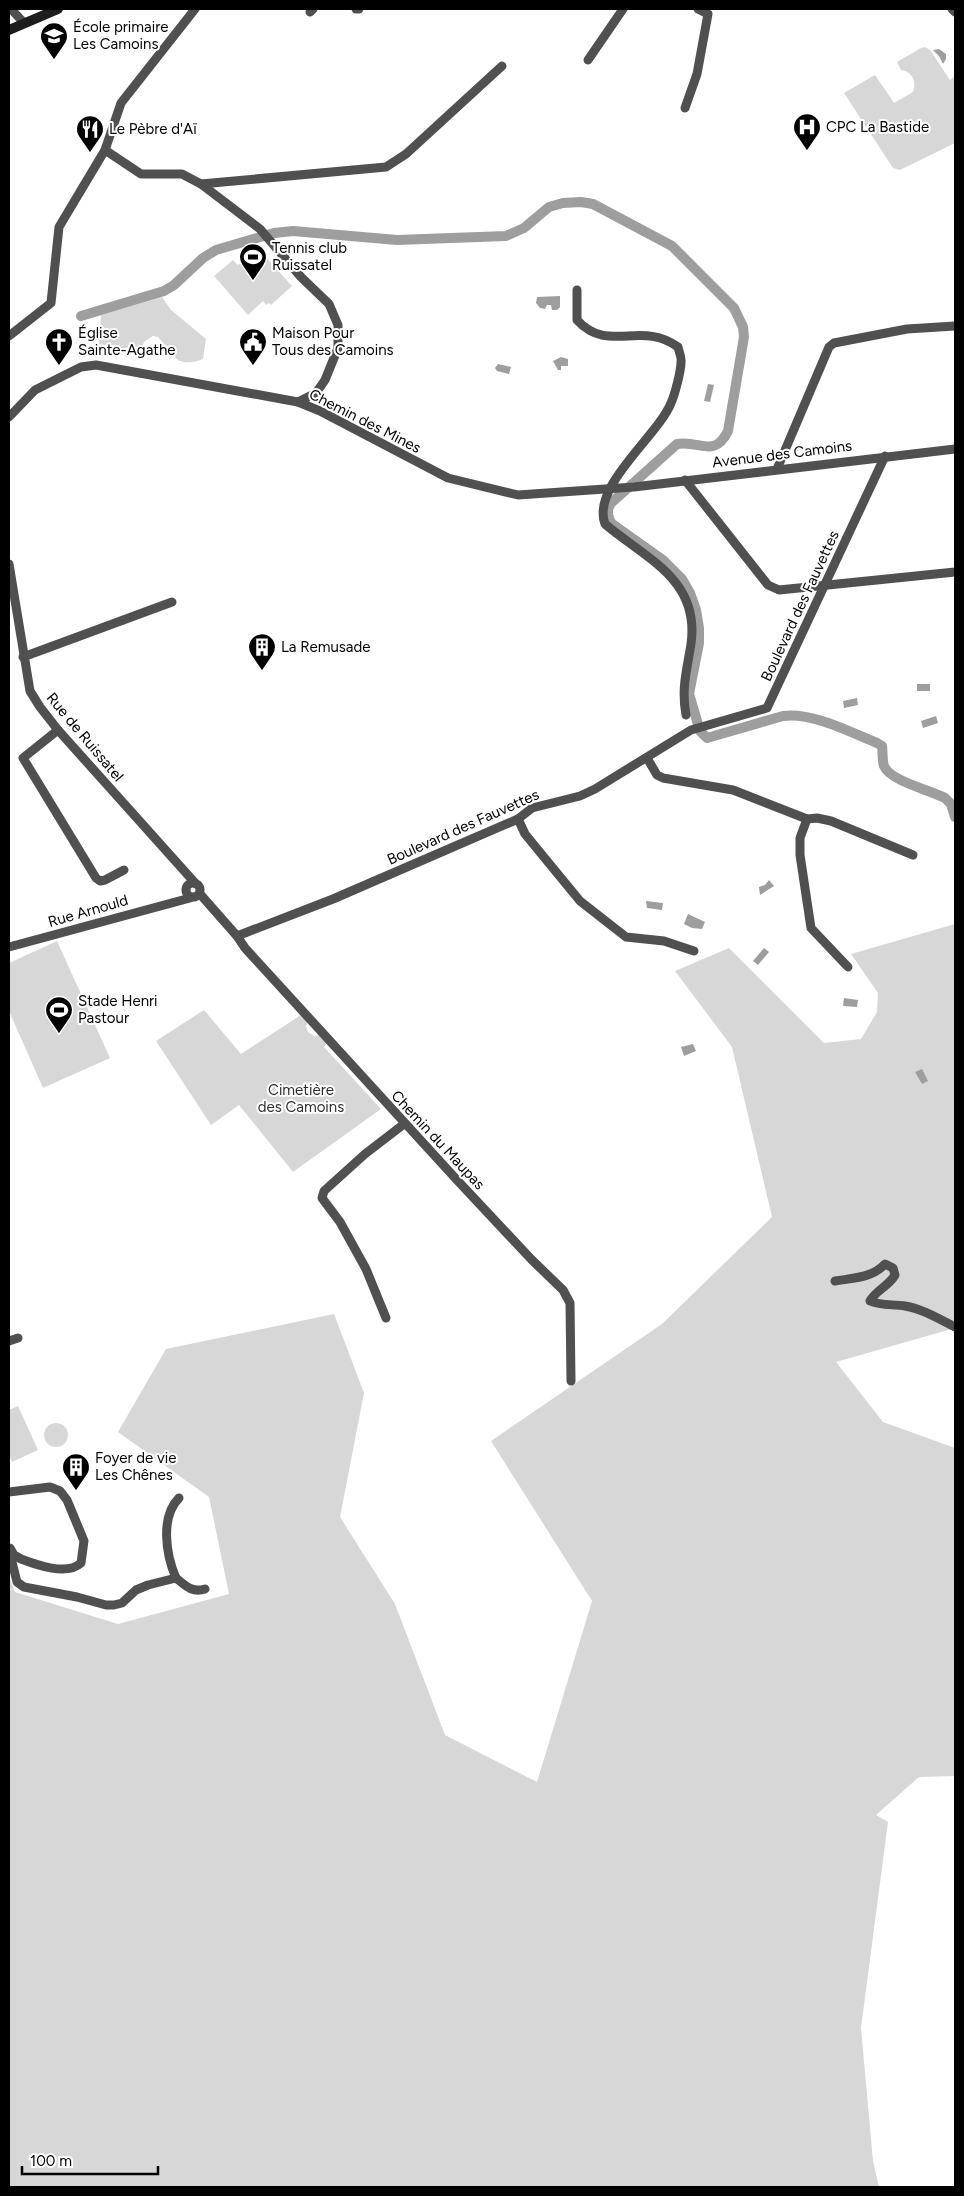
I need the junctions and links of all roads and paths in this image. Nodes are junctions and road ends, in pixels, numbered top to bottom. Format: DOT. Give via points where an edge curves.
graph roads {
  1 [pos="11,9"];
  2 [pos="58,9"];
  3 [pos="194,9"];
  4 [pos="623,9"];
  5 [pos="698,9"];
  6 [pos="952,9"];
  7 [pos="955,12"];
  8 [pos="24,23"];
  9 [pos="9,30"];
  10 [pos="588,60"];
  11 [pos="502,66"];
  12 [pos="685,108"];
  13 [pos="105,150"];
  14 [pos="201,184"];
  15 [pos="577,290"];
  16 [pos="955,326"];
  17 [pos="9,336"];
  18 [pos="298,402"];
  19 [pos="9,416"];
  20 [pos="955,449"];
  21 [pos="885,456"];
  22 [pos="776,469"];
  23 [pos="685,480"];
  24 [pos="616,488"];
  25 [pos="9,564"];
  26 [pos="955,572"];
  27 [pos="824,587"];
  28 [pos="172,602"];
  29 [pos="23,657"];
  30 [pos="686,715"];
  31 [pos="58,730"];
  32 [pos="647,758"];
  33 [pos="518,819"];
  34 [pos="807,819"];
  35 [pos="914,855"];
  36 [pos="124,870"];
  37 [pos="190,889"];
  38 [pos="237,936"];
  39 [pos="9,947"];
  40 [pos="694,951"];
  41 [pos="848,967"];
  42 [pos="404,1124"];
  43 [pos="835,1281"];
  44 [pos="386,1318"];
  45 [pos="955,1326"];
  46 [pos="18,1338"];
  47 [pos="9,1341"];
  48 [pos="571,1381"];
  49 [pos="9,1492"];
  50 [pos="179,1498"];
  51 [pos="9,1546"];
  52 [pos="9,1550"];
  53 [pos="176,1578"];
  54 [pos="205,1588"];
  1 -- 8 [label="street"];
  2 -- 8 [label="street"];
  3 -- 13 [label="street" via="121,103"];
  4 -- 10 [label="street"];
  5 -- 12 [label="street" via="708,14 697,74"];
  6 -- 7 [label="street"];
  8 -- 9 [label="street"];
  11 -- 14 [label="street" via="406,154 386,167"];
  13 -- 14 [label="street" via="141,174 182,174"];
  13 -- 17 [label="street" via="59,227 51,303"];
  14 -- 18 [label="street" via="260,229 329,304 338,324 338,348 325,380 316,393"];
  15 -- 24 [label="street" via="577,320 586,331 600,337 647,335 666,339 678,347 682,362 671,404 625,464"];
  16 -- 22 [label="street" via="907,329 834,342"];
  18 -- 19 [label="street, Chemin des Mines" via="96,365 81,366 35,390"];
  18 -- 24 [label="street, Chemin des Mines" via="320,410 448,478 518,496"];
  20 -- 21 [label="street, Avenue des Camoins"];
  21 -- 22 [label="street, Avenue des Camoins"];
  21 -- 27 [label="street, Boulevard des Fauvettes"];
  22 -- 23 [label="street, Avenue des Camoins"];
  23 -- 24 [label="street, Avenue des Camoins"];
  23 -- 27 [label="street" via="768,585 779,590"];
  24 -- 30 [label="street" via="603,509 605,524 672,576 680,586 691,614 691,644 683,691"];
  25 -- 29 [label="street, Rue de Ruissatel"];
  26 -- 27 [label="street"];
  27 -- 32 [label="street, Boulevard des Fauvettes" via="767,708 691,730"];
  28 -- 29 [label="street"];
  29 -- 31 [label="street, Rue de Ruissatel" via="30,691"];
  31 -- 36 [label="street" via="23,758 96,878 105,880"];
  31 -- 37 [label="street, Rue de Ruissatel" via="186,874"];
  32 -- 33 [label="street, Boulevard des Fauvettes" via="595,789 532,808"];
  32 -- 34 [label="street" via="657,775 663,778 733,790"];
  33 -- 38 [label="street, Boulevard des Fauvettes" via="333,899"];
  33 -- 40 [label="street" via="525,834 580,901 626,937 664,941"];
  34 -- 35 [label="street" via="831,820"];
  34 -- 41 [label="street" via="800,838 800,855 811,928"];
  37 -- 38 [label="street, Rue Arnould" via="195,898 200,894"];
  37 -- 39 [label="street, Rue Arnould" via="174,902"];
  38 -- 42 [label="street, Chemin du Maupas"];
  42 -- 44 [label="street" via="365,1154 324,1191 322,1198 340,1222 366,1269"];
  42 -- 48 [label="street, Chemin du Maupas" via="563,1290 570,1303"];
  43 -- 45 [label="street" via="869,1275 885,1264 894,1268 895,1275 874,1293 870,1301 923,1311"];
  46 -- 47 [label="street"];
  49 -- 51 [label="street" via="50,1487 60,1491 84,1541 84,1551 81,1563 68,1569 21,1559"];
  50 -- 53 [label="street" via="170,1510 167,1544"];
  52 -- 53 [label="street" via="17,1582 24,1587 77,1596 106,1606 122,1603 136,1590 148,1585"];
  53 -- 54 [label="street" via="189,1589 198,1591"];
}
